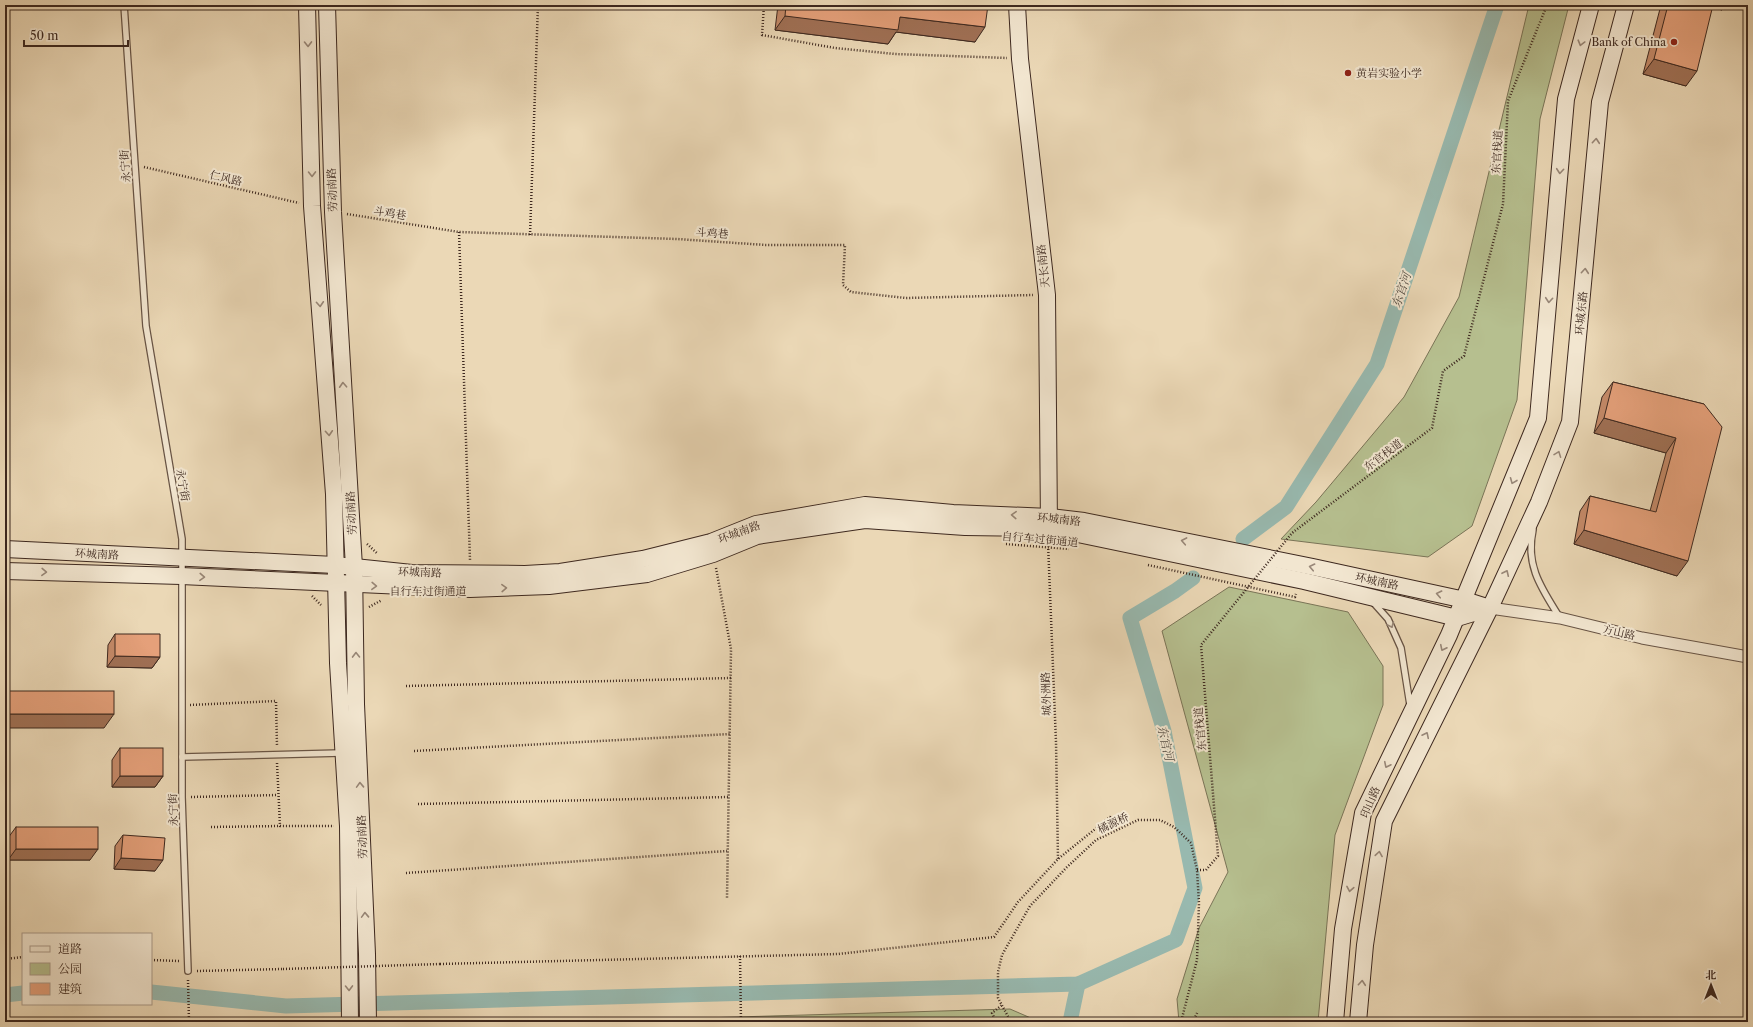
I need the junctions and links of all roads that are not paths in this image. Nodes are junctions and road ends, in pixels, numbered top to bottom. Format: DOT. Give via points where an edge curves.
graph roads {
  1 [pos="124,5"];
  2 [pos="308,5"];
  3 [pos="327,5"];
  4 [pos="1017,5"];
  5 [pos="1591,5"];
  6 [pos="1626,5"];
  7 [pos="1539,502"];
  8 [pos="1049,523"];
  9 [pos="5,549"];
  10 [pos="181,558"];
  11 [pos="335,565"];
  12 [pos="354,567"];
  13 [pos="5,571"];
  14 [pos="181,576"];
  15 [pos="336,583"];
  16 [pos="354,585"];
  17 [pos="1367,595"];
  18 [pos="1465,600"];
  19 [pos="1490,608"];
  20 [pos="1457,618"];
  21 [pos="1560,618"];
  22 [pos="1748,657"];
  23 [pos="1411,714"];
  24 [pos="345,753"];
  25 [pos="182,758"];
  26 [pos="188,971"];
  27 [pos="350,1022"];
  28 [pos="368,1022"];
  29 [pos="1335,1022"];
  30 [pos="1358,1022"];
  1 -- 10 [label="lane, 永宁街" via="146,326 182,539"];
  2 -- 11 [label="main road, 劳动南路, one-way" via="312,206 334,494"];
  12 -- 3 [label="main road, 劳动南路, one-way" via="333,212"];
  4 -- 8 [label="main road, 天长南路" via="1020,59 1046,295"];
  5 -- 18 [label="main road, one-way" via="1566,99 1538,418"];
  7 -- 6 [label="main road, 环城东路, one-way" via="1570,422 1600,102"];
  19 -- 7 [label="main road, 环城东路, one-way"];
  7 -- 21 [label="lane" via="1530,543 1536,579"];
  8 -- 12 [label="main road, 环城南路, one-way" via="865,505 756,524 711,542 643,559 560,572 412,572"];
  16 -- 8 [label="main road, one-way" via="470,589 549,586 647,574 713,554 757,536 865,520 965,528"];
  8 -- 17 [label="main road"];
  18 -- 8 [label="main road, 环城南路, one-way" via="1084,521"];
  9 -- 10 [label="main road, 环城南路"];
  10 -- 11 [label="main road, 环城南路"];
  10 -- 14 [label="lane, 永宁街"];
  11 -- 12 [label="main road, 环城南路"];
  11 -- 15 [label="main road, 劳动南路"];
  12 -- 16 [label="main road, 劳动南路"];
  13 -- 14 [label="main road, one-way"];
  14 -- 15 [label="main road, one-way"];
  14 -- 25 [label="lane, 永宁街"];
  15 -- 16 [label="main road"];
  15 -- 24 [label="main road, 劳动南路" via="338,663"];
  28 -- 16 [label="main road, 劳动南路, one-way"];
  17 -- 20 [label="main road"];
  17 -- 23 [label="lane, one-way" via="1388,619 1401,648"];
  18 -- 19 [label="main road, 环城南路"];
  18 -- 20 [label="main road, 印山路"];
  19 -- 20 [label="main road"];
  19 -- 21 [label="street, 方山路"];
  30 -- 19 [label="main road, 印山路, one-way" via="1365,945 1384,821"];
  20 -- 23 [label="main road, 印山路, one-way"];
  21 -- 22 [label="street, 方山路" via="1642,638"];
  23 -- 29 [label="main road, 印山路, one-way" via="1363,813 1343,929"];
  24 -- 25 [label="lane"];
  24 -- 27 [label="main road, 劳动南路, one-way"];
  25 -- 26 [label="lane, 永宁街"];
}
